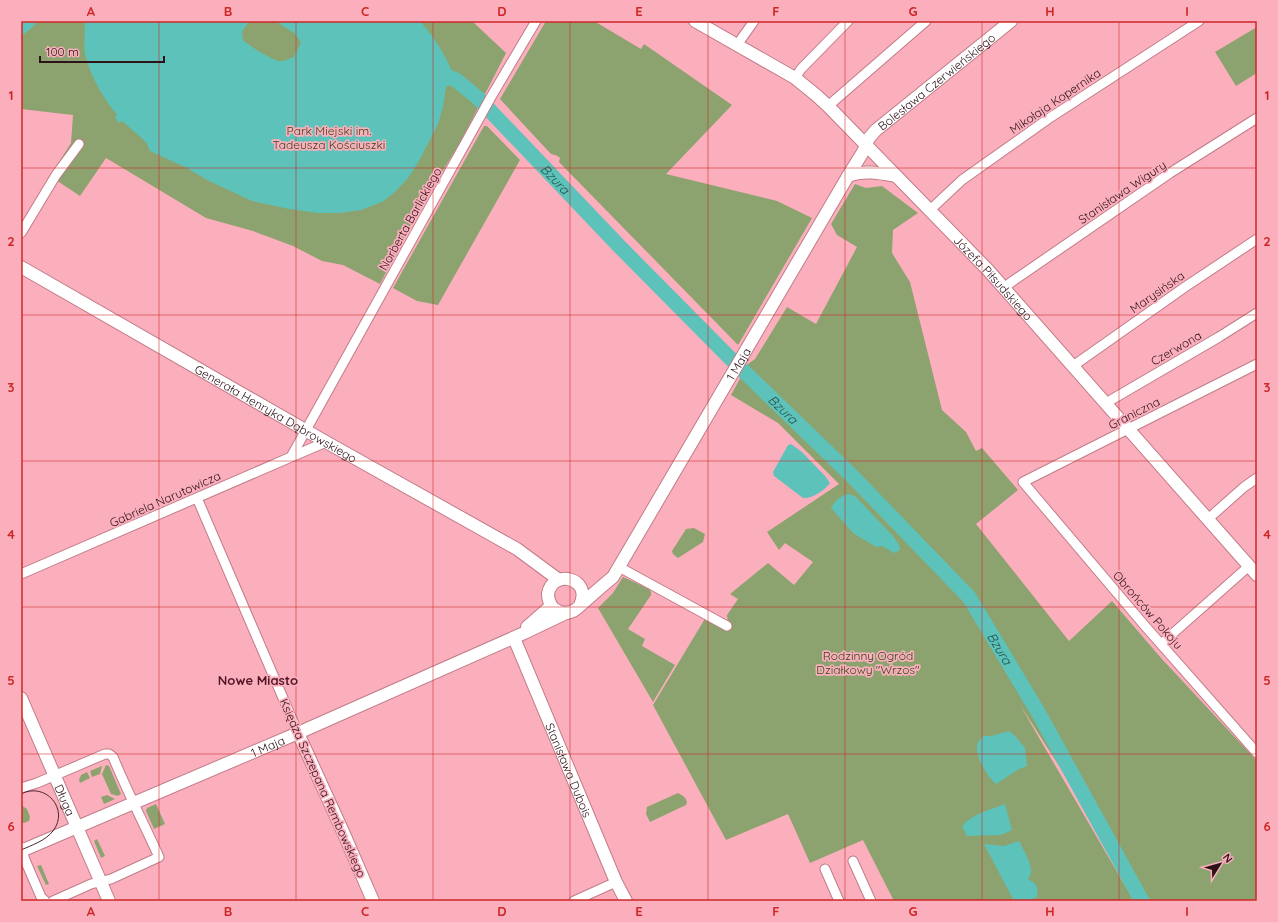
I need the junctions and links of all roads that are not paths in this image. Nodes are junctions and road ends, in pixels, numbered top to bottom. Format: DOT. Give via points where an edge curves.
graph roads {
  1 [pos="536,21"];
  2 [pos="695,21"];
  3 [pos="754,21"];
  4 [pos="848,21"];
  5 [pos="926,21"];
  6 [pos="1010,21"];
  7 [pos="1199,21"];
  8 [pos="737,44"];
  9 [pos="795,78"];
  10 [pos="828,106"];
  11 [pos="1257,118"];
  12 [pos="79,144"];
  13 [pos="866,145"];
  14 [pos="848,176"];
  15 [pos="896,176"];
  16 [pos="930,210"];
  17 [pos="21,233"];
  18 [pos="1257,239"];
  19 [pos="21,267"];
  20 [pos="1004,289"];
  21 [pos="1257,313"];
  22 [pos="1257,364"];
  23 [pos="1073,366"];
  24 [pos="1106,404"];
  25 [pos="1128,429"];
  26 [pos="306,430"];
  27 [pos="326,442"];
  28 [pos="291,457"];
  29 [pos="1257,478"];
  30 [pos="1023,482"];
  31 [pos="197,498"];
  32 [pos="1208,519"];
  33 [pos="619,566"];
  34 [pos="1253,570"];
  35 [pos="21,574"];
  36 [pos="609,581"];
  37 [pos="556,582"];
  38 [pos="582,592"];
  39 [pos="551,606"];
  40 [pos="580,606"];
  41 [pos="566,613"];
  42 [pos="727,626"];
  43 [pos="514,638"];
  44 [pos="1161,644"];
  45 [pos="21,698"];
  46 [pos="298,733"];
  47 [pos="1257,753"];
  48 [pos="55,775"];
  49 [pos="21,788"];
  50 [pos="134,804"];
  51 [pos="78,827"];
  52 [pos="21,850"];
  53 [pos="853,861"];
  54 [pos="825,870"];
  55 [pos="101,882"];
  56 [pos="616,882"];
  57 [pos="45,901"];
  58 [pos="53,901"];
  59 [pos="109,901"];
  60 [pos="372,901"];
  61 [pos="574,901"];
  62 [pos="626,901"];
  63 [pos="839,901"];
  64 [pos="870,901"];
  1 -- 26 [label="street, Norberta Barlickiego"];
  2 -- 8 [label="street, Józefa Piłsudskiego"];
  3 -- 8 [label="street"];
  4 -- 9 [label="street"];
  5 -- 10 [label="street"];
  6 -- 13 [label="street, Bolesława Czerwieńskiego" via="876,130"];
  7 -- 16 [label="street, Mikołaja Kopernika" via="1048,119 962,180"];
  8 -- 9 [label="street, Józefa Piłsudskiego"];
  9 -- 10 [label="street, Józefa Piłsudskiego"];
  10 -- 13 [label="street, Józefa Piłsudskiego"];
  11 -- 20 [label="street, Stanisława Wigury" via="1164,177"];
  12 -- 17 [label="street" via="56,175"];
  13 -- 14 [label="street, 1 Maja"];
  13 -- 15 [label="street, Józefa Piłsudskiego"];
  14 -- 15 [label="street" via="868,172"];
  14 -- 33 [label="street, 1 Maja"];
  15 -- 16 [label="street, Józefa Piłsudskiego"];
  16 -- 20 [label="street, Józefa Piłsudskiego"];
  18 -- 23 [label="street, Marysińska"];
  19 -- 26 [label="street, Generała Henryka Dąbrowskiego"];
  20 -- 23 [label="street, Józefa Piłsudskiego"];
  21 -- 24 [label="street, Czerwona"];
  22 -- 25 [label="street, Graniczna"];
  23 -- 24 [label="street, Józefa Piłsudskiego"];
  24 -- 25 [label="street, Józefa Piłsudskiego"];
  25 -- 30 [label="street, Graniczna"];
  25 -- 32 [label="street, Józefa Piłsudskiego"];
  26 -- 27 [label="street, Generała Henryka Dąbrowskiego"];
  26 -- 28 [label="street"];
  27 -- 28 [label="street, Gabriela Narutowicza"];
  27 -- 37 [label="street, Generała Henryka Dąbrowskiego" via="532,558"];
  28 -- 31 [label="street, Gabriela Narutowicza"];
  29 -- 32 [label="street"];
  30 -- 44 [label="street, Obrońców Pokoju"];
  31 -- 35 [label="street, Gabriela Narutowicza"];
  31 -- 46 [label="street, Księdza Szczepana Rembowskiego"];
  32 -- 34 [label="street, Józefa Piłsudskiego"];
  33 -- 36 [label="street, 1 Maja"];
  33 -- 42 [label="street"];
  34 -- 44 [label="street"];
  36 -- 38 [label="street"];
  36 -- 40 [label="street, 1 Maja"];
  37 -- 38 [label="street" via="566,579 573,581 579,585"];
  37 -- 39 [label="street" via="549,592"];
  38 -- 40 [label="street"];
  39 -- 41 [label="street"];
  39 -- 43 [label="street, 1 Maja"];
  40 -- 41 [label="street"];
  41 -- 43 [label="street, 1 Maja"];
  43 -- 46 [label="street, 1 Maja"];
  43 -- 56 [label="street, Stanisława Dubois"];
  44 -- 47 [label="street, Obrońców Pokoju"];
  45 -- 48 [label="street, Długa"];
  46 -- 50 [label="street, 1 Maja"];
  46 -- 60 [label="street, Księdza Szczepana Rembowskiego"];
  48 -- 49 [label="street"];
  48 -- 50 [label="street" via="109,754 113,757"];
  48 -- 51 [label="street, Długa"];
  50 -- 51 [label="street, 1 Maja"];
  50 -- 55 [label="street" via="159,857"];
  51 -- 52 [label="street, 1 Maja"];
  51 -- 55 [label="street, Długa"];
  52 -- 57 [label="street"];
  53 -- 64 [label="street"];
  54 -- 63 [label="street"];
  55 -- 58 [label="street"];
  55 -- 59 [label="street, Długa"];
  56 -- 61 [label="street"];
  56 -- 62 [label="street, Stanisława Dubois"];
}
